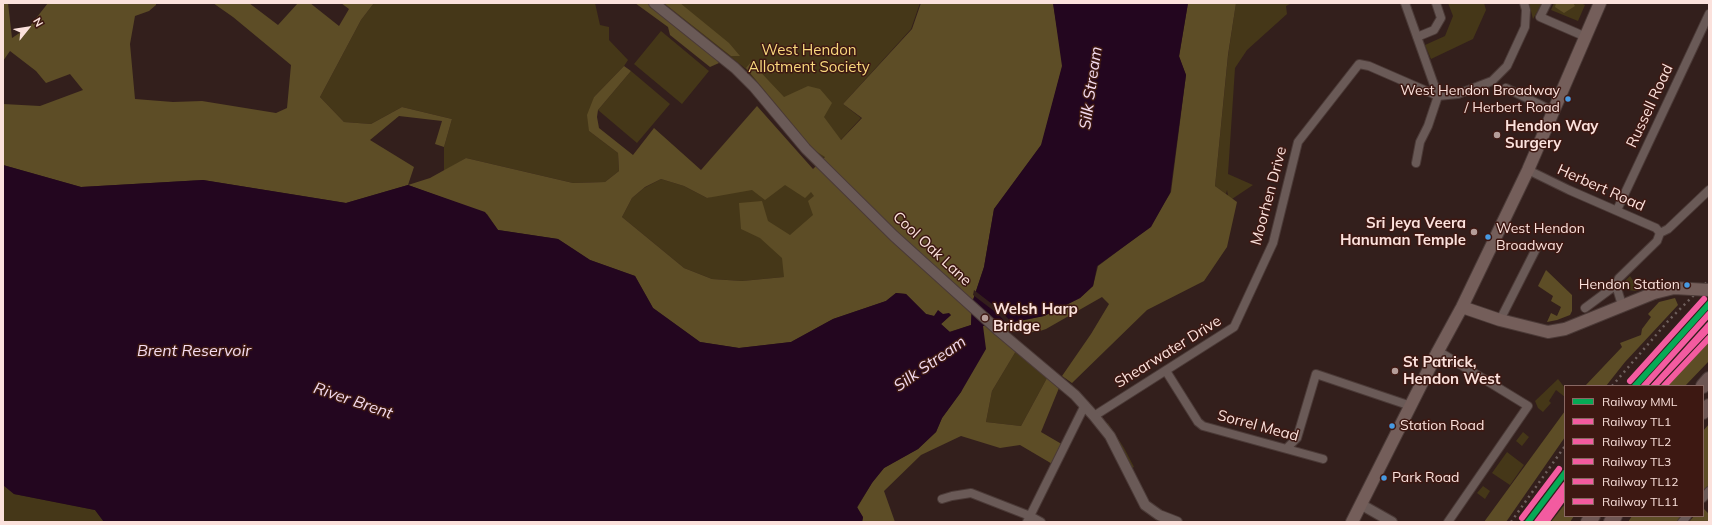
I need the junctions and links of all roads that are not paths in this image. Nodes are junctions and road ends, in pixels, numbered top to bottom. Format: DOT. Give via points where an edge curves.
graph roads {
  1 [pos="654,3"];
  2 [pos="1405,3"];
  3 [pos="1436,3"];
  4 [pos="1524,3"];
  5 [pos="1547,3"];
  6 [pos="1600,3"];
  7 [pos="1709,14"];
  8 [pos="1417,37"];
  9 [pos="1586,37"];
  10 [pos="1506,88"];
  11 [pos="1438,96"];
  12 [pos="1553,111"];
  13 [pos="1416,163"];
  14 [pos="1528,170"];
  15 [pos="1709,190"];
  16 [pos="1617,210"];
  17 [pos="1660,233"];
  18 [pos="1536,247"];
  19 [pos="1616,285"];
  20 [pos="1709,290"];
  21 [pos="1245,303"];
  22 [pos="1622,305"];
  23 [pos="1462,306"];
  24 [pos="1585,308"];
  25 [pos="1500,320"];
  26 [pos="1438,351"];
  27 [pos="1166,371"];
  28 [pos="1085,405"];
  29 [pos="1411,406"];
  30 [pos="1094,416"];
  31 [pos="1287,448"];
  32 [pos="1323,459"];
  33 [pos="942,500"];
  34 [pos="1362,505"];
  35 [pos="1029,519"];
  36 [pos="1041,522"];
  37 [pos="1177,522"];
  38 [pos="1352,522"];
  39 [pos="1392,522"];
  40 [pos="1448,522"];
  1 -- 28 [label="street, Cool Oak Lane" via="735,68 806,149 894,236"];
  2 -- 8 [label="street"];
  3 -- 8 [label="street" via="1441,18 1434,30"];
  4 -- 11 [label="street" via="1525,27 1507,66 1492,81 1458,94"];
  5 -- 9 [label="street" via="1540,16"];
  6 -- 9 [label="main road"];
  7 -- 16 [label="street, Russell Road"];
  8 -- 11 [label="street"];
  9 -- 12 [label="main road"];
  10 -- 12 [label="street"];
  11 -- 13 [label="street" via="1420,142"];
  11 -- 21 [label="street, Moorhen Drive" via="1369,66 1358,64 1298,142 1273,243"];
  12 -- 14 [label="main road"];
  14 -- 16 [label="street, Herbert Road"];
  14 -- 23 [label="main road"];
  15 -- 17 [label="street" via="1668,229"];
  16 -- 17 [label="street, Herbert Road" via="1656,228"];
  17 -- 19 [label="street" via="1657,241 1619,278"];
  18 -- 25 [label="street"];
  19 -- 22 [label="street"];
  19 -- 24 [label="street"];
  20 -- 22 [label="main road, bridge" via="1674,288"];
  21 -- 27 [label="street, Shearwater Drive" via="1234,327"];
  22 -- 25 [label="main road" via="1565,329 1548,332"];
  23 -- 25 [label="main road"];
  23 -- 26 [label="main road"];
  26 -- 29 [label="main road"];
  26 -- 40 [label="street" via="1528,406"];
  27 -- 30 [label="street, Shearwater Drive"];
  27 -- 31 [label="street, Sorrel Mead" via="1203,426"];
  28 -- 30 [label="street, Cool Oak Lane"];
  28 -- 35 [label="street"];
  29 -- 31 [label="street" via="1316,374 1297,438"];
  29 -- 34 [label="main road"];
  30 -- 37 [label="street, Cool Oak Lane" via="1110,436 1146,505 1159,515"];
  31 -- 32 [label="street, Sorrel Mead"];
  33 -- 35 [label="street" via="971,493"];
  34 -- 38 [label="main road"];
  34 -- 39 [label="street"];
  35 -- 36 [label="street"];
}
